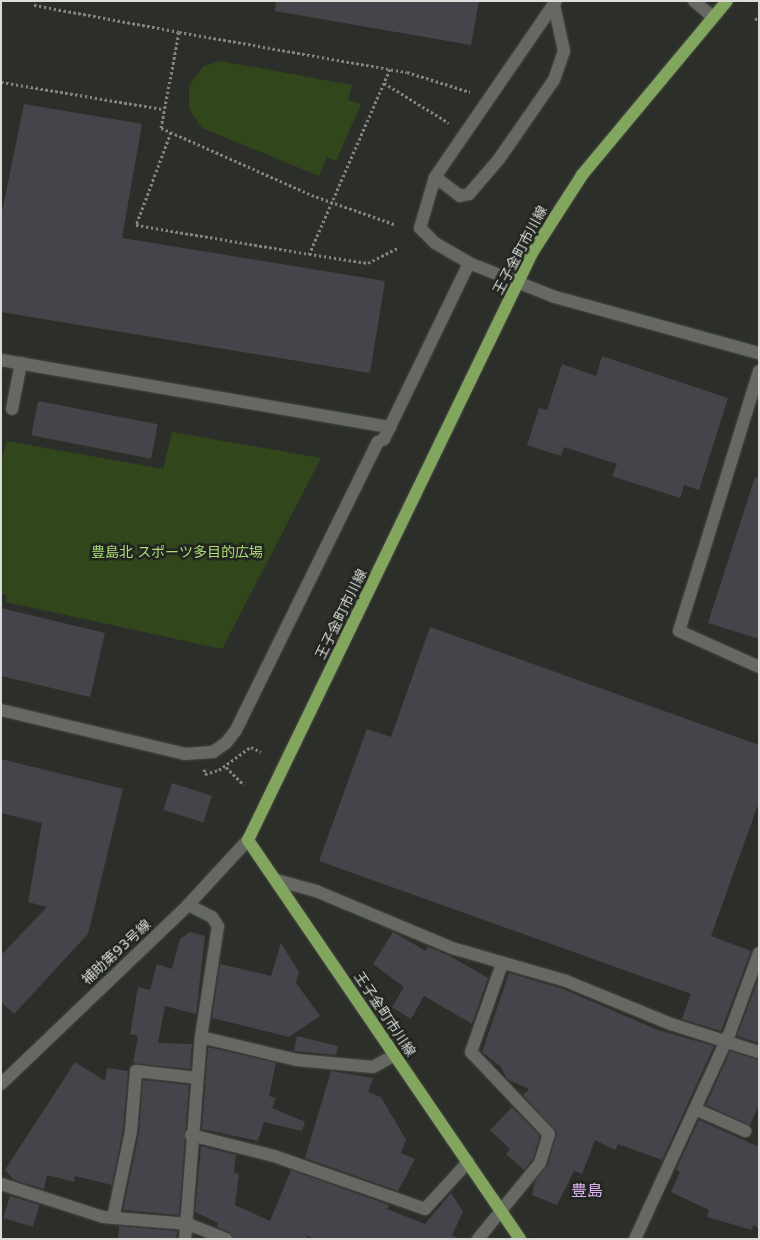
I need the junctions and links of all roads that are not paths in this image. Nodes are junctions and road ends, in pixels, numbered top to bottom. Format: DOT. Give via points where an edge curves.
graph roads {
  1 [pos="694,1"];
  2 [pos="726,1"];
  3 [pos="555,3"];
  4 [pos="713,17"];
  5 [pos="435,178"];
  6 [pos="468,263"];
  7 [pos="518,282"];
  8 [pos="759,353"];
  9 [pos="1,360"];
  10 [pos="21,364"];
  11 [pos="759,370"];
  12 [pos="12,409"];
  13 [pos="390,427"];
  14 [pos="759,668"];
  15 [pos="1,710"];
  16 [pos="248,840"];
  17 [pos="276,880"];
  18 [pos="188,905"];
  19 [pos="759,953"];
  20 [pos="502,964"];
  21 [pos="201,1037"];
  22 [pos="726,1040"];
  23 [pos="759,1052"];
  24 [pos="394,1055"];
  25 [pos="197,1078"];
  26 [pos="1,1084"];
  27 [pos="695,1109"];
  28 [pos="745,1131"];
  29 [pos="191,1135"];
  30 [pos="468,1162"];
  31 [pos="1,1184"];
  32 [pos="500,1210"];
  33 [pos="113,1218"];
  34 [pos="188,1224"];
  35 [pos="185,1239"];
  36 [pos="226,1239"];
  37 [pos="478,1239"];
  38 [pos="520,1239"];
  39 [pos="635,1239"];
  1 -- 4 [label="street"];
  2 -- 4 [label="main road, 王子金町市川線"];
  3 -- 5 [label="street"];
  3 -- 5 [label="street" via="564,51 554,80 499,158 469,194 460,196"];
  4 -- 7 [label="main road, 王子金町市川線" via="582,175"];
  5 -- 6 [label="street" via="420,228 434,243"];
  6 -- 7 [label="street"];
  6 -- 13 [label="street"];
  7 -- 8 [label="street" via="643,324"];
  7 -- 16 [label="main road, 王子金町市川線"];
  9 -- 10 [label="street"];
  10 -- 12 [label="street"];
  10 -- 13 [label="street"];
  11 -- 14 [label="street" via="679,631"];
  13 -- 15 [label="street" via="236,730 226,743 213,752 185,754"];
  16 -- 17 [label="main road, 王子金町市川線"];
  16 -- 18 [label="street, 補助第93号線"];
  17 -- 20 [label="street" via="298,884 452,948"];
  17 -- 24 [label="main road, 王子金町市川線"];
  18 -- 21 [label="street" via="212,917 218,926"];
  18 -- 26 [label="street, 補助第93号線"];
  19 -- 22 [label="street"];
  20 -- 22 [label="street" via="566,981 671,1024"];
  20 -- 32 [label="street" via="471,1052 550,1134 540,1163"];
  21 -- 24 [label="street" via="296,1060 373,1068"];
  21 -- 25 [label="street"];
  22 -- 23 [label="street"];
  22 -- 27 [label="street"];
  24 -- 30 [label="main road, 王子金町市川線"];
  25 -- 29 [label="street"];
  25 -- 33 [label="street" via="136,1070 131,1131"];
  27 -- 28 [label="street"];
  27 -- 39 [label="street"];
  29 -- 30 [label="street" via="274,1156 425,1209"];
  29 -- 34 [label="street"];
  30 -- 32 [label="main road, 王子金町市川線"];
  31 -- 33 [label="street"];
  32 -- 37 [label="street"];
  32 -- 38 [label="main road, 王子金町市川線"];
  33 -- 34 [label="street"];
  34 -- 35 [label="street"];
  34 -- 36 [label="street"];
}
